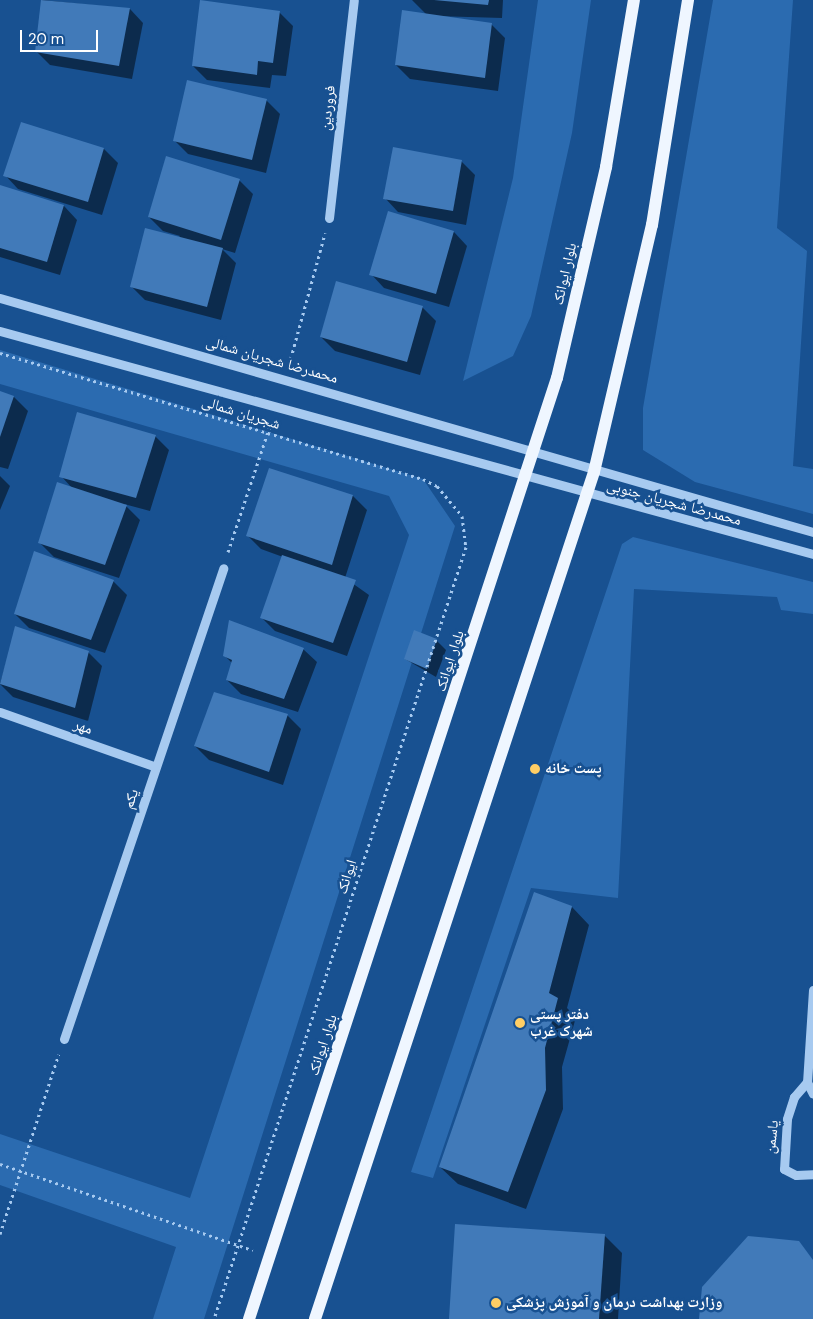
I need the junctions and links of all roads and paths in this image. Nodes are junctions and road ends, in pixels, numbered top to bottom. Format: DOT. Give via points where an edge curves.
graph roads {
  1 [pos="354,0"];
  2 [pos="634,0"];
  3 [pos="688,0"];
  4 [pos="329,218"];
  5 [pos="0,298"];
  6 [pos="0,331"];
  7 [pos="0,353"];
  8 [pos="286,377"];
  9 [pos="277,406"];
  10 [pos="268,433"];
  11 [pos="535,454"];
  12 [pos="594,472"];
  13 [pos="528,477"];
  14 [pos="587,494"];
  15 [pos="462,516"];
  16 [pos="813,532"];
  17 [pos="813,554"];
  18 [pos="223,568"];
  19 [pos="0,712"];
  20 [pos="156,767"];
  21 [pos="813,990"];
  22 [pos="64,1039"];
  23 [pos="807,1082"];
  24 [pos="813,1094"];
  25 [pos="0,1164"];
  26 [pos="20,1172"];
  27 [pos="813,1174"];
  28 [pos="0,1234"];
  29 [pos="239,1244"];
  30 [pos="270,1256"];
  31 [pos="214,1319"];
  32 [pos="249,1319"];
  33 [pos="315,1319"];
  1 -- 4 [label="street, فروردین"];
  2 -- 11 [label="main road, بلوار ایوانک" via="606,167"];
  3 -- 12 [label="main road" via="652,225"];
  4 -- 8 [label="path"];
  5 -- 8 [label="street, محمدرضا شجریان شمالی"];
  6 -- 9 [label="street"];
  7 -- 10 [label="path, شجریان شمالی"];
  8 -- 11 [label="street, محمدرضا شجریان شمالی"];
  9 -- 10 [label="path"];
  9 -- 13 [label="street"];
  10 -- 15 [label="path, شجریان شمالی" via="423,479 437,486"];
  10 -- 18 [label="path"];
  11 -- 12 [label="street, محمدرضا شجریان شمالی"];
  11 -- 13 [label="main road, بلوار ایوانک"];
  12 -- 14 [label="main road"];
  12 -- 16 [label="street, محمدرضا شجریان جنوبی"];
  13 -- 14 [label="street, محمدرضا شجریان جنوبی"];
  13 -- 30 [label="main road, بلوار ایوانک"];
  14 -- 17 [label="street, محمدرضا شجریان جنوبی"];
  14 -- 33 [label="main road"];
  15 -- 29 [label="path, ایوانک" via="466,547"];
  18 -- 20 [label="street, یکم"];
  19 -- 20 [label="street, مهر"];
  20 -- 22 [label="street, یکم"];
  21 -- 23 [label="street"];
  22 -- 26 [label="path"];
  23 -- 24 [label="street"];
  23 -- 27 [label="street, یاسمن" via="794,1097 787,1119 784,1169 796,1175"];
  25 -- 26 [label="path"];
  26 -- 28 [label="path"];
  26 -- 29 [label="path"];
  29 -- 30 [label="path"];
  29 -- 31 [label="path, ایوانک"];
  30 -- 32 [label="main road, بلوار ایوانک"];
}
